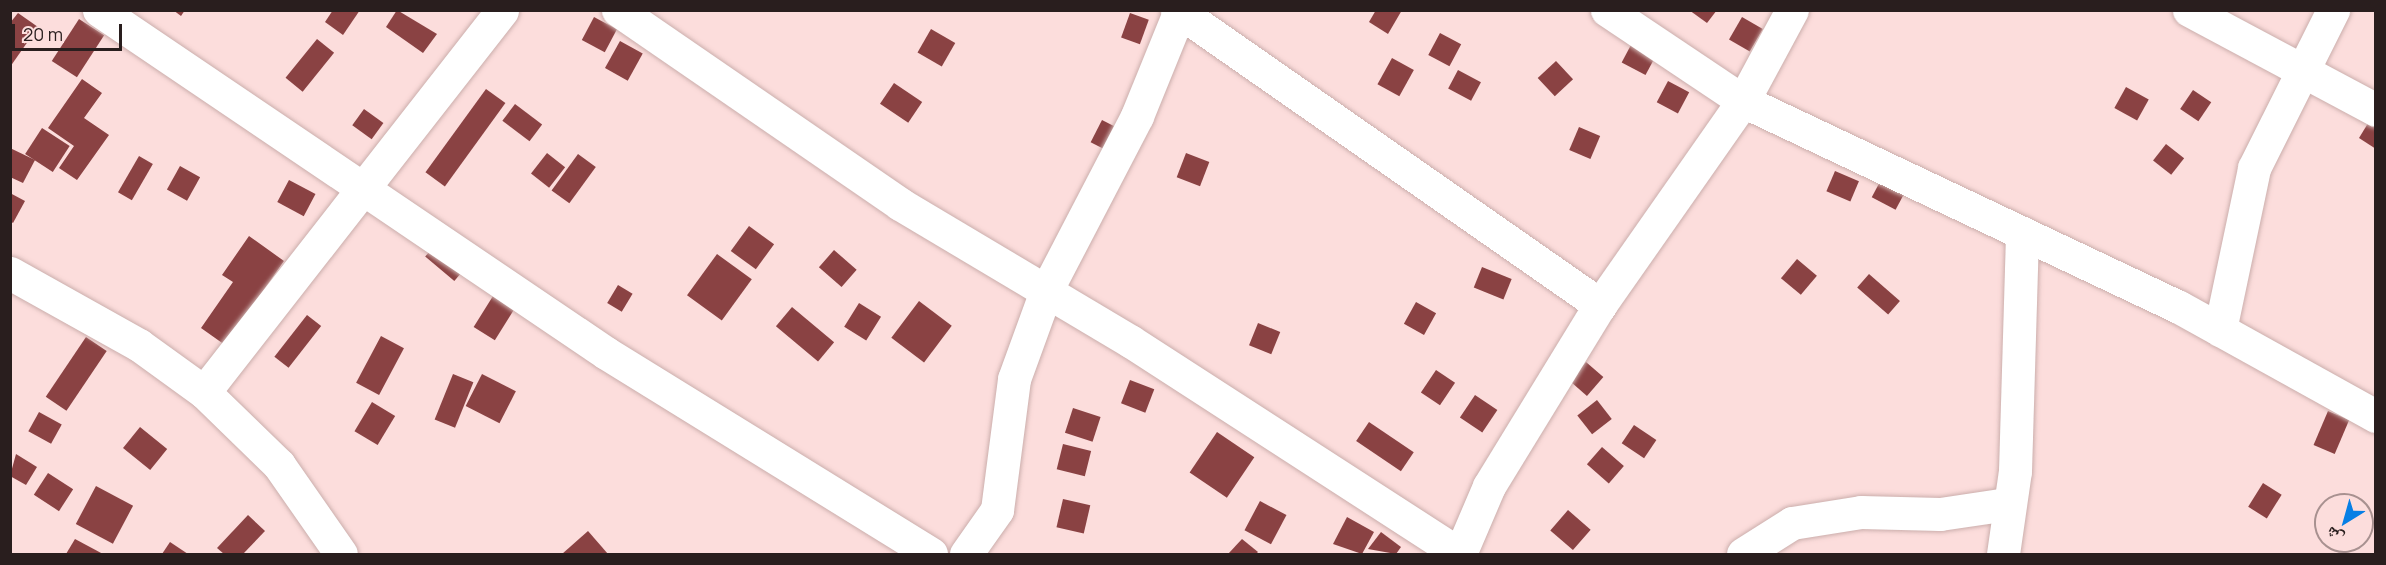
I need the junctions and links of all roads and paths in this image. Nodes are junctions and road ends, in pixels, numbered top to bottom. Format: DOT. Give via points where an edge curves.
graph roads {
  1 [pos="99,10"];
  2 [pos="502,10"];
  3 [pos="618,10"];
  4 [pos="1607,10"];
  5 [pos="1792,10"];
  6 [pos="2189,10"];
  7 [pos="2333,10"];
  8 [pos="1179,11"];
  9 [pos="2299,70"];
  10 [pos="1743,101"];
  11 [pos="2376,110"];
  12 [pos="365,189"];
  13 [pos="2022,233"];
  14 [pos="10,273"];
  15 [pos="1046,291"];
  16 [pos="1599,305"];
  17 [pos="2220,330"];
  18 [pos="204,392"];
  19 [pos="2376,416"];
  20 [pos="2008,504"];
  21 [pos="341,555"];
  22 [pos="931,555"];
  23 [pos="966,555"];
  24 [pos="1460,555"];
  25 [pos="1743,555"];
  26 [pos="2003,555"];
  1 -- 12 [label="street"];
  2 -- 12 [label="street"];
  3 -- 15 [label="street" via="900,204"];
  4 -- 10 [label="street"];
  5 -- 10 [label="street"];
  6 -- 9 [label="street"];
  7 -- 9 [label="street"];
  8 -- 15 [label="street" via="1137,116"];
  8 -- 16 [label="street"];
  9 -- 11 [label="street"];
  9 -- 17 [label="street" via="2254,168"];
  10 -- 13 [label="street"];
  10 -- 16 [label="street"];
  12 -- 18 [label="street"];
  12 -- 22 [label="street" via="606,352"];
  13 -- 17 [label="street"];
  13 -- 20 [label="street" via="2018,417"];
  14 -- 18 [label="street" via="139,345"];
  15 -- 23 [label="street" via="1014,379 997,510"];
  15 -- 24 [label="street" via="1344,476"];
  16 -- 24 [label="street" via="1489,486"];
  17 -- 19 [label="street"];
  18 -- 21 [label="street" via="279,465"];
  20 -- 25 [label="street" via="1940,514 1861,512 1792,524"];
  20 -- 26 [label="street"];
}
